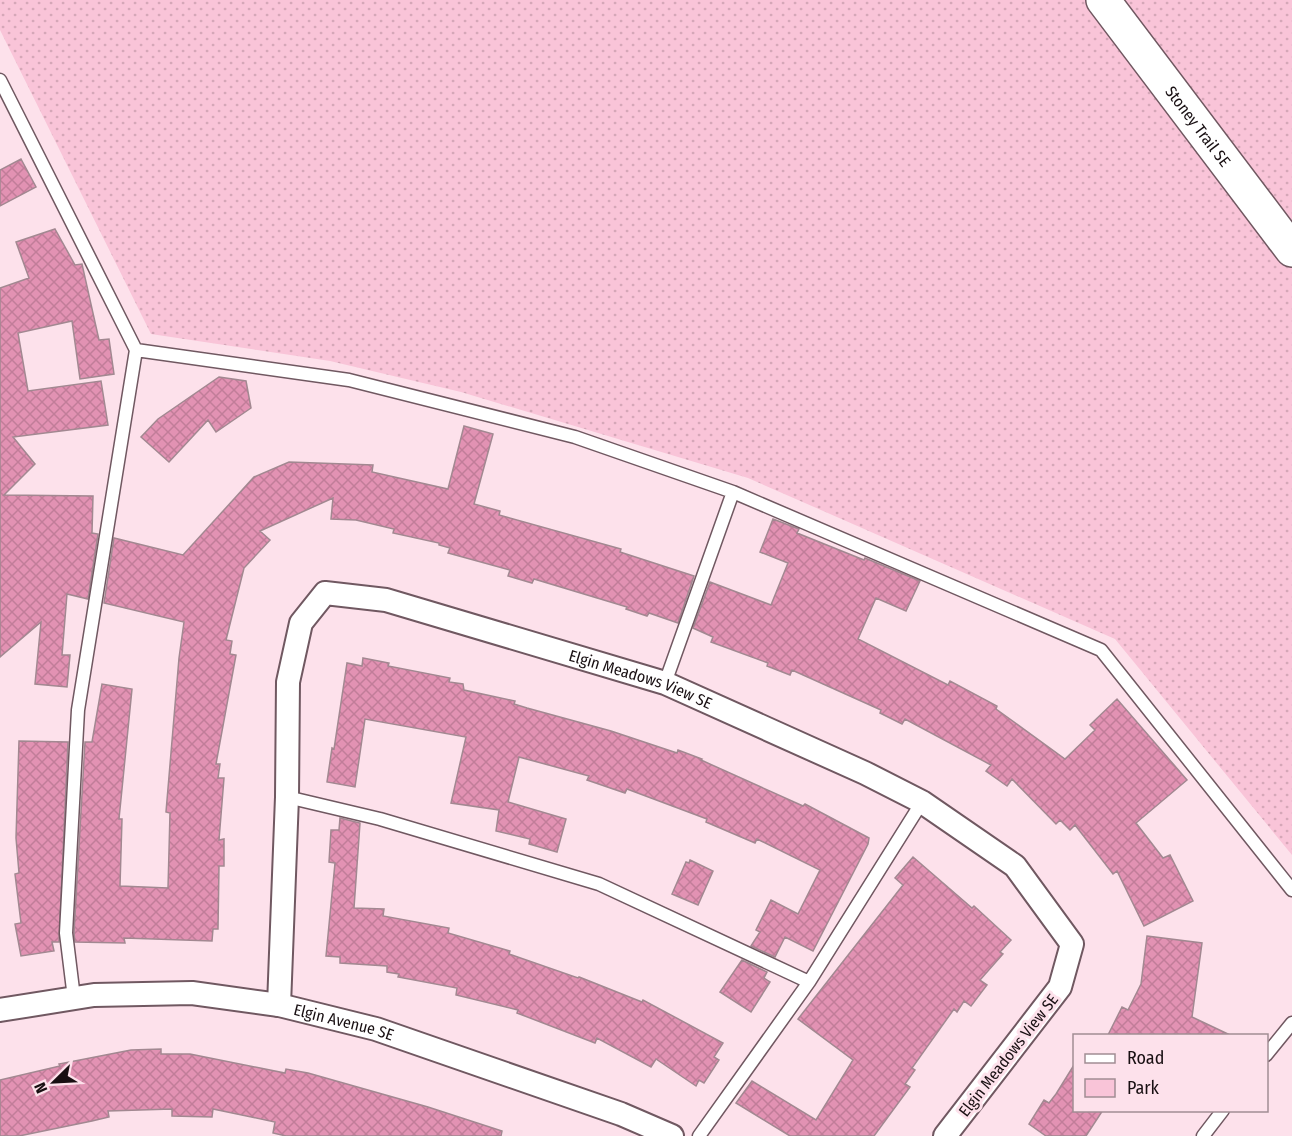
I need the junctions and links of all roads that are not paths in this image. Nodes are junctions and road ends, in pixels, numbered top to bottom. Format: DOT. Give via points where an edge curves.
graph roads {
  1 [pos="1104,0"];
  2 [pos="0,80"];
  3 [pos="1292,250"];
  4 [pos="136,350"];
  5 [pos="733,492"];
  6 [pos="665,683"];
  7 [pos="287,796"];
  8 [pos="922,802"];
  9 [pos="1292,890"];
  10 [pos="810,982"];
  11 [pos="74,998"];
  12 [pos="279,1005"];
  13 [pos="0,1010"];
  14 [pos="1292,1023"];
  15 [pos="1268,1053"];
  16 [pos="1221,1112"];
  17 [pos="672,1136"];
  18 [pos="699,1136"];
  19 [pos="945,1136"];
  20 [pos="1203,1136"];
  1 -- 3 [label="highway, Stoney Trail SE"];
  2 -- 4 [label="lane"];
  4 -- 5 [label="lane" via="350,380 575,437"];
  4 -- 11 [label="lane" via="78,710 66,933"];
  5 -- 6 [label="lane"];
  5 -- 9 [label="lane" via="1101,651"];
  6 -- 7 [label="street, Elgin Meadows View SE" via="386,600 325,593 300,623 288,682"];
  6 -- 8 [label="street, Elgin Meadows View SE"];
  7 -- 10 [label="lane" via="380,819 599,884"];
  7 -- 12 [label="street, Elgin Meadows View SE"];
  8 -- 10 [label="lane"];
  8 -- 19 [label="street, Elgin Meadows View SE" via="1015,866 1072,944 1060,987"];
  10 -- 18 [label="lane"];
  11 -- 12 [label="street, Elgin Avenue SE" via="192,993"];
  11 -- 13 [label="street, Elgin Avenue SE"];
  12 -- 17 [label="street, Elgin Avenue SE" via="376,1029 621,1114"];
  14 -- 15 [label="lane"];
  16 -- 20 [label="lane"];
}
